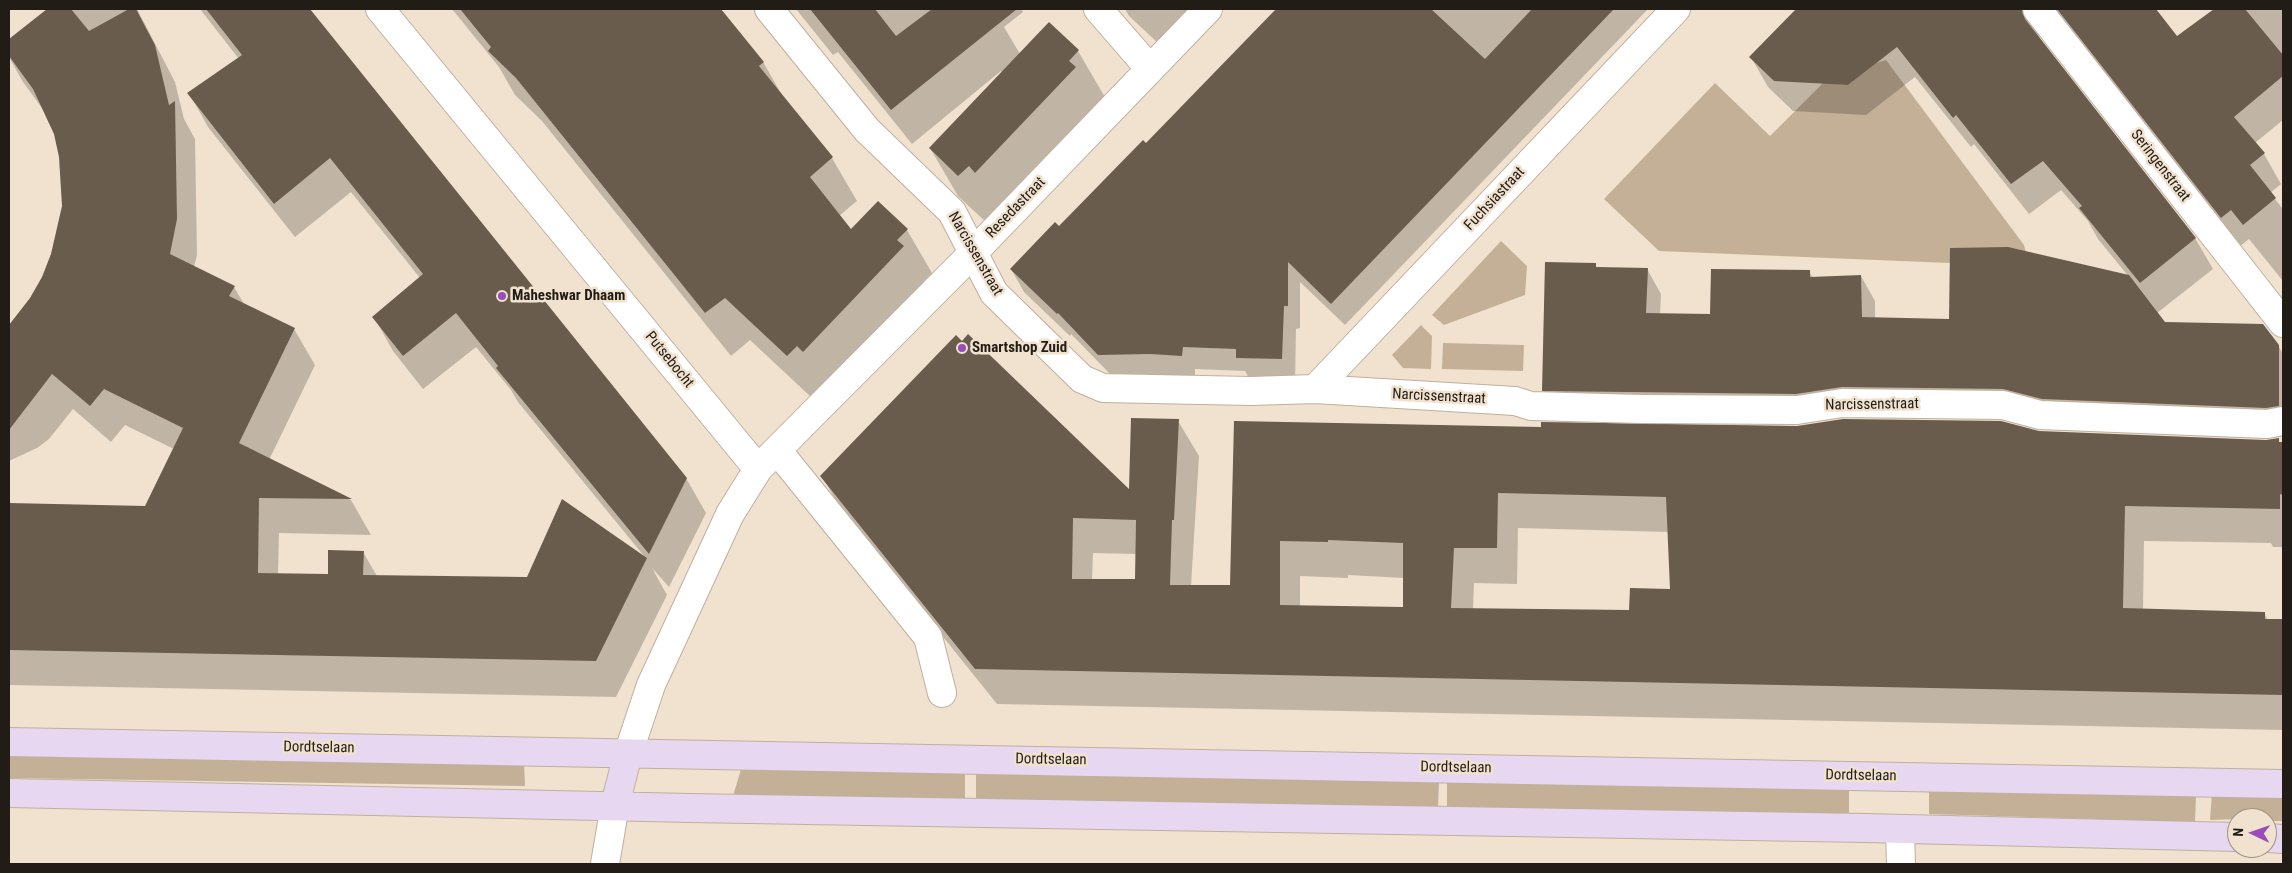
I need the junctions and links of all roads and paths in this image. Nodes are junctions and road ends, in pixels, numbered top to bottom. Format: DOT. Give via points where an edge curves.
graph roads {
  1 [pos="380,9"];
  2 [pos="769,9"];
  3 [pos="1098,9"];
  4 [pos="1208,9"];
  5 [pos="1676,9"];
  6 [pos="2038,9"];
  7 [pos="1150,69"];
  8 [pos="972,254"];
  9 [pos="2283,323"];
  10 [pos="1315,389"];
  11 [pos="2283,421"];
  12 [pos="777,450"];
  13 [pos="758,470"];
  14 [pos="942,693"];
  15 [pos="9,742"];
  16 [pos="628,754"];
  17 [pos="2283,784"];
  18 [pos="9,794"];
  19 [pos="615,805"];
  20 [pos="1900,830"];
  21 [pos="2227,837"];
  22 [pos="605,864"];
  23 [pos="1901,864"];
  1 -- 13 [label="street, Putsebocht"];
  2 -- 8 [label="street, Narcissenstraat" via="867,130 952,212"];
  3 -- 7 [label="street"];
  4 -- 7 [label="street, Resedastraat"];
  5 -- 10 [label="street, Fuchsiastraat"];
  6 -- 9 [label="street, Seringenstraat"];
  7 -- 8 [label="street, Resedastraat"];
  8 -- 10 [label="street, Narcissenstraat" via="994,293 1082,379 1103,388 1251,392"];
  8 -- 12 [label="street, Resedastraat"];
  10 -- 11 [label="street, Narcissenstraat" via="1515,401 1530,406 1796,410 1842,403 2003,405 2040,414 2267,424"];
  12 -- 13 [label="street, Resedastraat"];
  12 -- 14 [label="street" via="928,637"];
  13 -- 16 [label="street" via="730,514 651,685"];
  15 -- 16 [label="main road, Dordtselaan"];
  16 -- 17 [label="main road, Dordtselaan"];
  16 -- 19 [label="main road"];
  18 -- 19 [label="main road"];
  19 -- 20 [label="main road"];
  19 -- 22 [label="street"];
  20 -- 21 [label="main road"];
  20 -- 23 [label="street"];
}
